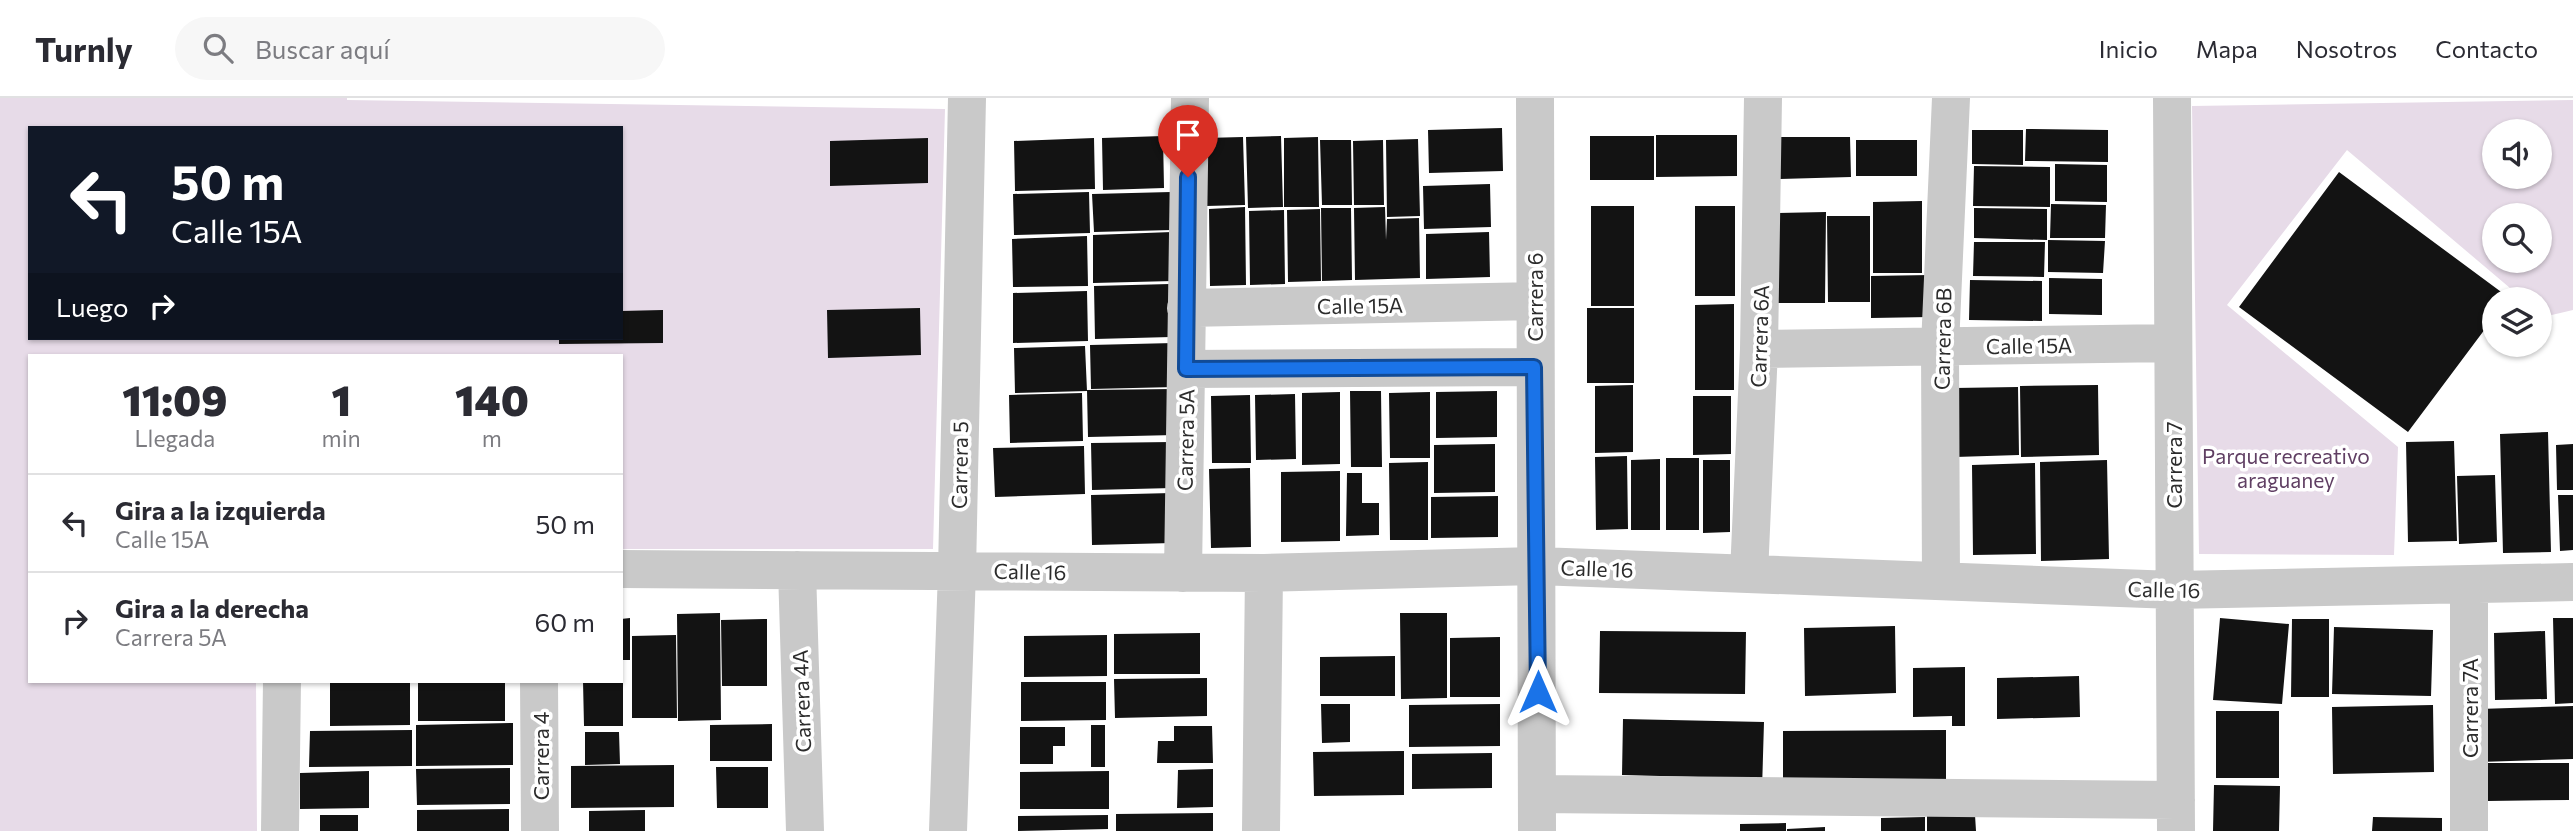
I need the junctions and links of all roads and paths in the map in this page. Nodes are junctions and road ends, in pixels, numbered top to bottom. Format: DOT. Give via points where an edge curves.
graph roads {
  1 [pos="967,98"];
  2 [pos="1190,98"];
  3 [pos="1535,98"];
  4 [pos="1763,98"];
  5 [pos="1951,98"];
  6 [pos="2172,98"];
  7 [pos="1534,301"];
  8 [pos="1186,308"];
  9 [pos="2172,343"];
  10 [pos="1940,346"];
  11 [pos="1759,349"];
  12 [pos="1534,367"];
  13 [pos="1186,369"];
  14 [pos="1538,566"];
  15 [pos="623,569"];
  16 [pos="797,570"];
  17 [pos="957,571"];
  18 [pos="1183,573"];
  19 [pos="1264,573"];
  20 [pos="1749,574"];
  21 [pos="1941,581"];
  22 [pos="2573,582"];
  23 [pos="2469,584"];
  24 [pos="2174,590"];
  25 [pos="282,683"];
  26 [pos="539,683"];
  27 [pos="1538,813"];
  28 [pos="2176,815"];
  29 [pos="280,831"];
  30 [pos="540,831"];
  31 [pos="805,831"];
  32 [pos="948,831"];
  33 [pos="1261,831"];
  34 [pos="2469,831"];
  1 -- 17 [label="street, Carrera 5"];
  2 -- 8 [label="street, Carrera 5A"];
  3 -- 7 [label="street, Carrera 6"];
  4 -- 11 [label="street, Carrera 6A"];
  5 -- 10 [label="street, Carrera 6B"];
  6 -- 9 [label="street, Carrera 7"];
  7 -- 8 [label="street, Calle 15A"];
  7 -- 12 [label="street, Carrera 6"];
  8 -- 13 [label="street, Carrera 5A"];
  9 -- 10 [label="street, Calle 15A"];
  9 -- 24 [label="street, Carrera 7"];
  10 -- 11 [label="street, Calle 15A"];
  10 -- 21 [label="street, Carrera 6B"];
  11 -- 20 [label="street, Carrera 6A"];
  12 -- 13 [label="street"];
  12 -- 14 [label="street, Carrera 6"];
  13 -- 18 [label="street, Carrera 5A"];
  14 -- 19 [label="street, Calle 16"];
  14 -- 20 [label="street, Calle 16"];
  14 -- 27 [label="street, Carrera 6"];
  15 -- 16 [label="street, Calle 16"];
  16 -- 17 [label="street, Calle 16"];
  16 -- 31 [label="street, Carrera 4A"];
  17 -- 18 [label="street, Calle 16"];
  17 -- 32 [label="street, Carrera 5"];
  18 -- 19 [label="street, Calle 16"];
  19 -- 33 [label="street"];
  20 -- 21 [label="street, Calle 16"];
  21 -- 24 [label="street, Calle 16"];
  22 -- 23 [label="street, Calle 16"];
  23 -- 24 [label="street, Calle 16"];
  23 -- 34 [label="street, Carrera 7A"];
  24 -- 28 [label="street, Carrera 7"];
  25 -- 29 [label="street"];
  26 -- 30 [label="street, Carrera 4"];
  27 -- 28 [label="street"];
}
